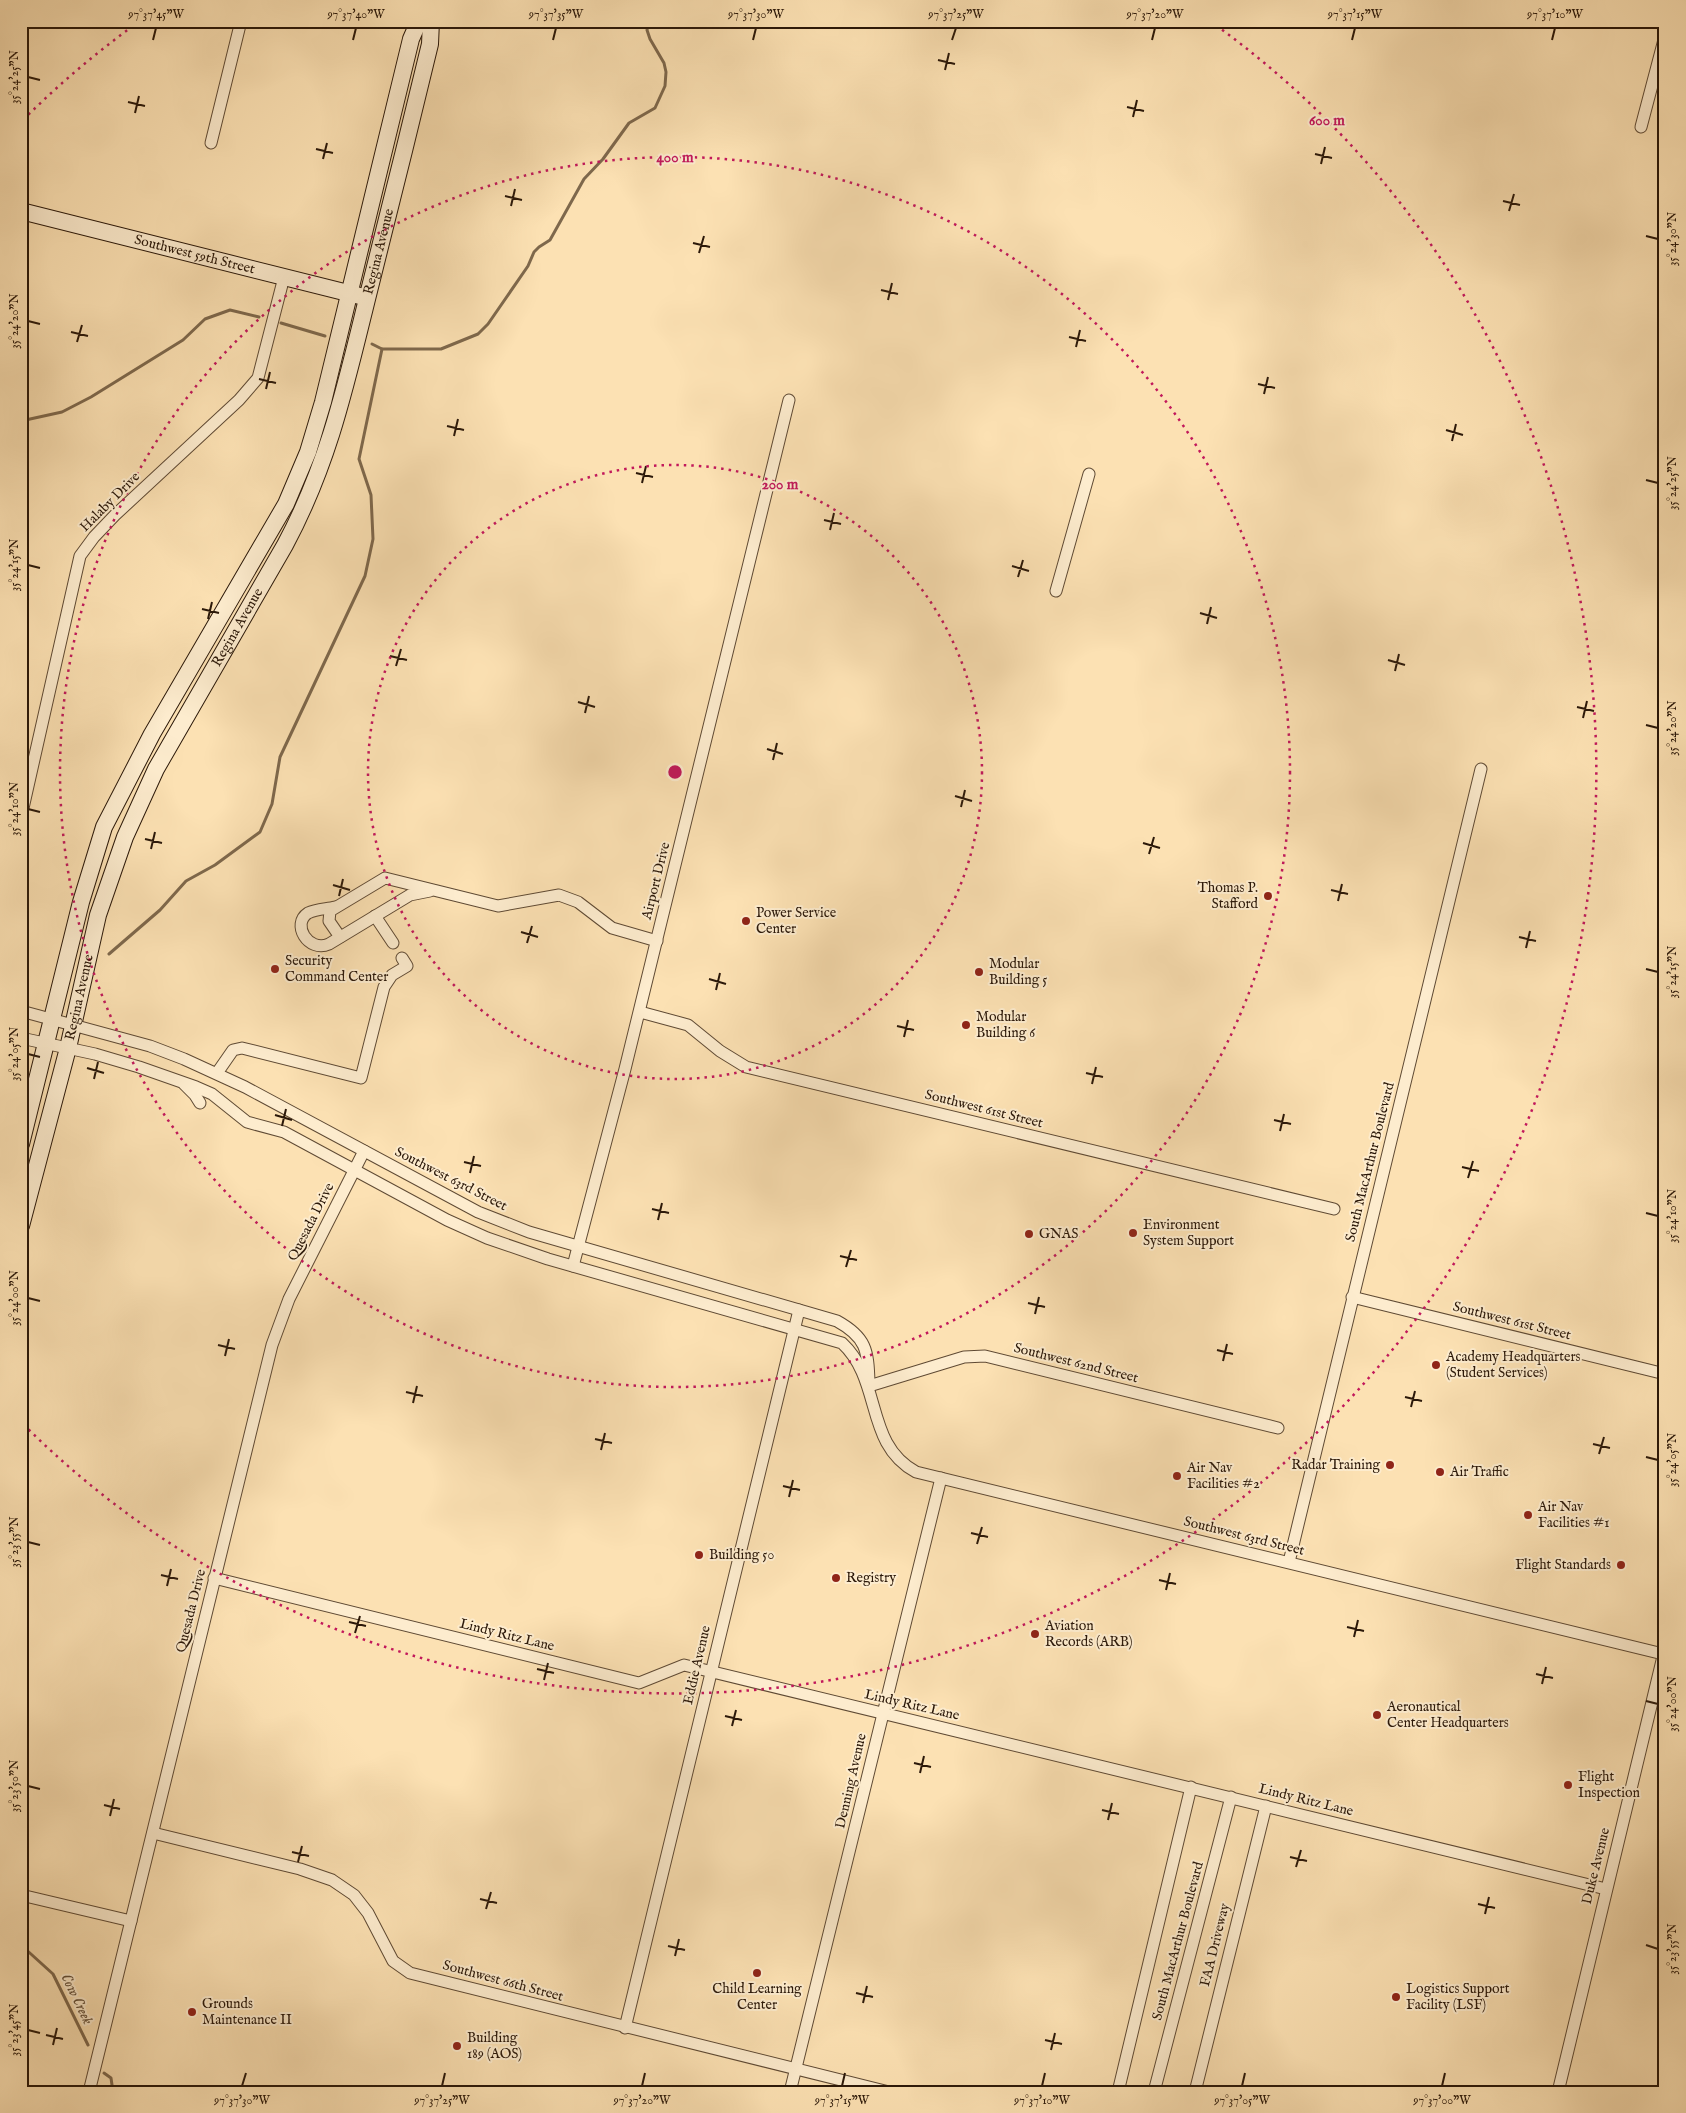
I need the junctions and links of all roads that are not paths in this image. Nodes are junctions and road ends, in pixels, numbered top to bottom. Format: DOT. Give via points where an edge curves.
graph roads {
  1 [pos="241,21"];
  2 [pos="419,21"];
  3 [pos="431,21"];
  4 [pos="1665,36"];
  5 [pos="1641,127"];
  6 [pos="211,143"];
  7 [pos="21,211"];
  8 [pos="284,277"];
  9 [pos="350,294"];
  10 [pos="367,298"];
  11 [pos="789,400"];
  12 [pos="1089,474"];
  13 [pos="1056,591"];
  14 [pos="1481,769"];
  15 [pos="21,817"];
  16 [pos="436,891"];
  17 [pos="335,907"];
  18 [pos="375,916"];
  19 [pos="340,937"];
  20 [pos="657,941"];
  21 [pos="392,943"];
  22 [pos="405,962"];
  23 [pos="21,1011"];
  24 [pos="640,1012"];
  25 [pos="51,1018"];
  26 [pos="72,1025"];
  27 [pos="21,1038"];
  28 [pos="45,1044"];
  29 [pos="68,1048"];
  30 [pos="217,1073"];
  31 [pos="171,1077"];
  32 [pos="200,1103"];
  33 [pos="21,1144"];
  34 [pos="364,1151"];
  35 [pos="354,1170"];
  36 [pos="1334,1208"];
  37 [pos="21,1226"];
  38 [pos="578,1247"];
  39 [pos="573,1266"];
  40 [pos="1352,1297"];
  41 [pos="800,1310"];
  42 [pos="794,1329"];
  43 [pos="1665,1374"];
  44 [pos="869,1386"];
  45 [pos="1278,1428"];
  46 [pos="941,1478"];
  47 [pos="1289,1562"];
  48 [pos="214,1578"];
  49 [pos="1664,1651"];
  50 [pos="711,1672"];
  51 [pos="883,1713"];
  52 [pos="1191,1787"];
  53 [pos="1231,1797"];
  54 [pos="1266,1806"];
  55 [pos="153,1833"];
  56 [pos="1606,1889"];
  57 [pos="21,1895"];
  58 [pos="131,1921"];
  59 [pos="625,2028"];
  60 [pos="795,2069"];
  61 [pos="89,2092"];
  62 [pos="790,2092"];
  63 [pos="889,2092"];
  64 [pos="1118,2092"];
  65 [pos="1154,2092"];
  66 [pos="1195,2092"];
  67 [pos="1558,2092"];
  1 -- 6 [label="street"];
  2 -- 9 [label="main road, Regina Avenue" via="411,39"];
  3 -- 10 [label="main road, Regina Avenue" via="430,44"];
  4 -- 5 [label="street"];
  7 -- 8 [label="main road, Southwest 59th Street"];
  8 -- 9 [label="main road, Southwest 59th Street"];
  8 -- 15 [label="street, Halaby Drive" via="258,378 239,400 115,515 80,556"];
  9 -- 10 [label="main road, Southwest 59th Street"];
  9 -- 25 [label="main road, Regina Avenue" via="308,452 286,504 152,734 104,827"];
  10 -- 26 [label="main road, Regina Avenue" via="345,394 305,508 156,769 125,837 98,915"];
  11 -- 20 [label="street, Airport Drive"];
  12 -- 13 [label="street"];
  14 -- 40 [label="street, South MacArthur Boulevard"];
  16 -- 17 [label="street" via="384,878"];
  16 -- 18 [label="street" via="410,896"];
  16 -- 20 [label="street" via="498,906 559,896 578,902 612,928"];
  17 -- 19 [label="street" via="330,911 329,921"];
  17 -- 19 [label="street" via="309,913 304,917 301,929 315,946 322,947"];
  18 -- 19 [label="street"];
  18 -- 21 [label="street"];
  20 -- 24 [label="street, Airport Drive"];
  22 -- 30 [label="street" via="387,980 361,1078 242,1048 232,1050"];
  23 -- 25 [label="street, Southwest 63rd Street"];
  24 -- 36 [label="street, Southwest 61st Street" via="688,1024 720,1051 746,1067"];
  24 -- 38 [label="street, Airport Drive"];
  25 -- 26 [label="street, Southwest 63rd Street"];
  25 -- 28 [label="main road, Regina Avenue"];
  26 -- 29 [label="main road, Regina Avenue"];
  26 -- 30 [label="street, Southwest 63rd Street" via="150,1046"];
  27 -- 28 [label="street, Southwest 63rd Street"];
  28 -- 29 [label="street, Southwest 63rd Street"];
  28 -- 33 [label="main road, Regina Avenue"];
  29 -- 31 [label="street, Southwest 63rd Street"];
  29 -- 37 [label="main road, Regina Avenue"];
  30 -- 34 [label="street, Southwest 63rd Street"];
  31 -- 32 [label="street" via="186,1086"];
  31 -- 35 [label="street, Southwest 63rd Street" via="212,1094 247,1122 284,1132"];
  34 -- 35 [label="street, Quesada Drive"];
  34 -- 38 [label="street, Southwest 63rd Street" via="478,1212"];
  35 -- 39 [label="street, Southwest 63rd Street" via="487,1238"];
  35 -- 48 [label="street, Quesada Drive" via="289,1299 272,1345"];
  38 -- 39 [label="street, Airport Drive"];
  38 -- 41 [label="street, Southwest 63rd Street"];
  39 -- 42 [label="street, Southwest 63rd Street"];
  40 -- 43 [label="street, Southwest 61st Street"];
  40 -- 47 [label="street, South MacArthur Boulevard"];
  41 -- 42 [label="street, Eddie Avenue"];
  41 -- 44 [label="street, Southwest 63rd Street" via="837,1321 852,1330 864,1344"];
  42 -- 44 [label="street, Southwest 63rd Street" via="842,1343 854,1354"];
  42 -- 50 [label="street, Eddie Avenue"];
  44 -- 45 [label="street, Southwest 62nd Street" via="964,1356 985,1356"];
  44 -- 46 [label="street, Southwest 63rd Street" via="884,1440 892,1454 916,1472"];
  46 -- 47 [label="street, Southwest 63rd Street"];
  46 -- 51 [label="street, Denning Avenue"];
  47 -- 49 [label="street, Southwest 63rd Street"];
  48 -- 50 [label="street, Lindy Ritz Lane" via="639,1683 684,1665"];
  48 -- 55 [label="street, Quesada Drive"];
  49 -- 56 [label="street, Duke Avenue"];
  50 -- 51 [label="street, Lindy Ritz Lane"];
  50 -- 59 [label="street, Eddie Avenue"];
  51 -- 52 [label="street, Lindy Ritz Lane"];
  51 -- 60 [label="street, Denning Avenue"];
  52 -- 53 [label="street, Lindy Ritz Lane"];
  52 -- 64 [label="street"];
  53 -- 54 [label="street, Lindy Ritz Lane"];
  53 -- 65 [label="street, South MacArthur Boulevard"];
  54 -- 56 [label="street, Lindy Ritz Lane"];
  54 -- 66 [label="street, FAA Driveway"];
  55 -- 58 [label="street, Quesada Drive"];
  55 -- 59 [label="street, Southwest 66th Street" via="300,1869 332,1880 354,1895 368,1913 393,1961 410,1972"];
  56 -- 67 [label="street, Duke Avenue"];
  57 -- 58 [label="street"];
  58 -- 61 [label="street, Quesada Drive"];
  59 -- 60 [label="street, Southwest 66th Street"];
  60 -- 62 [label="street, Denning Avenue"];
  60 -- 63 [label="street, Southwest 66th Street"];
}
